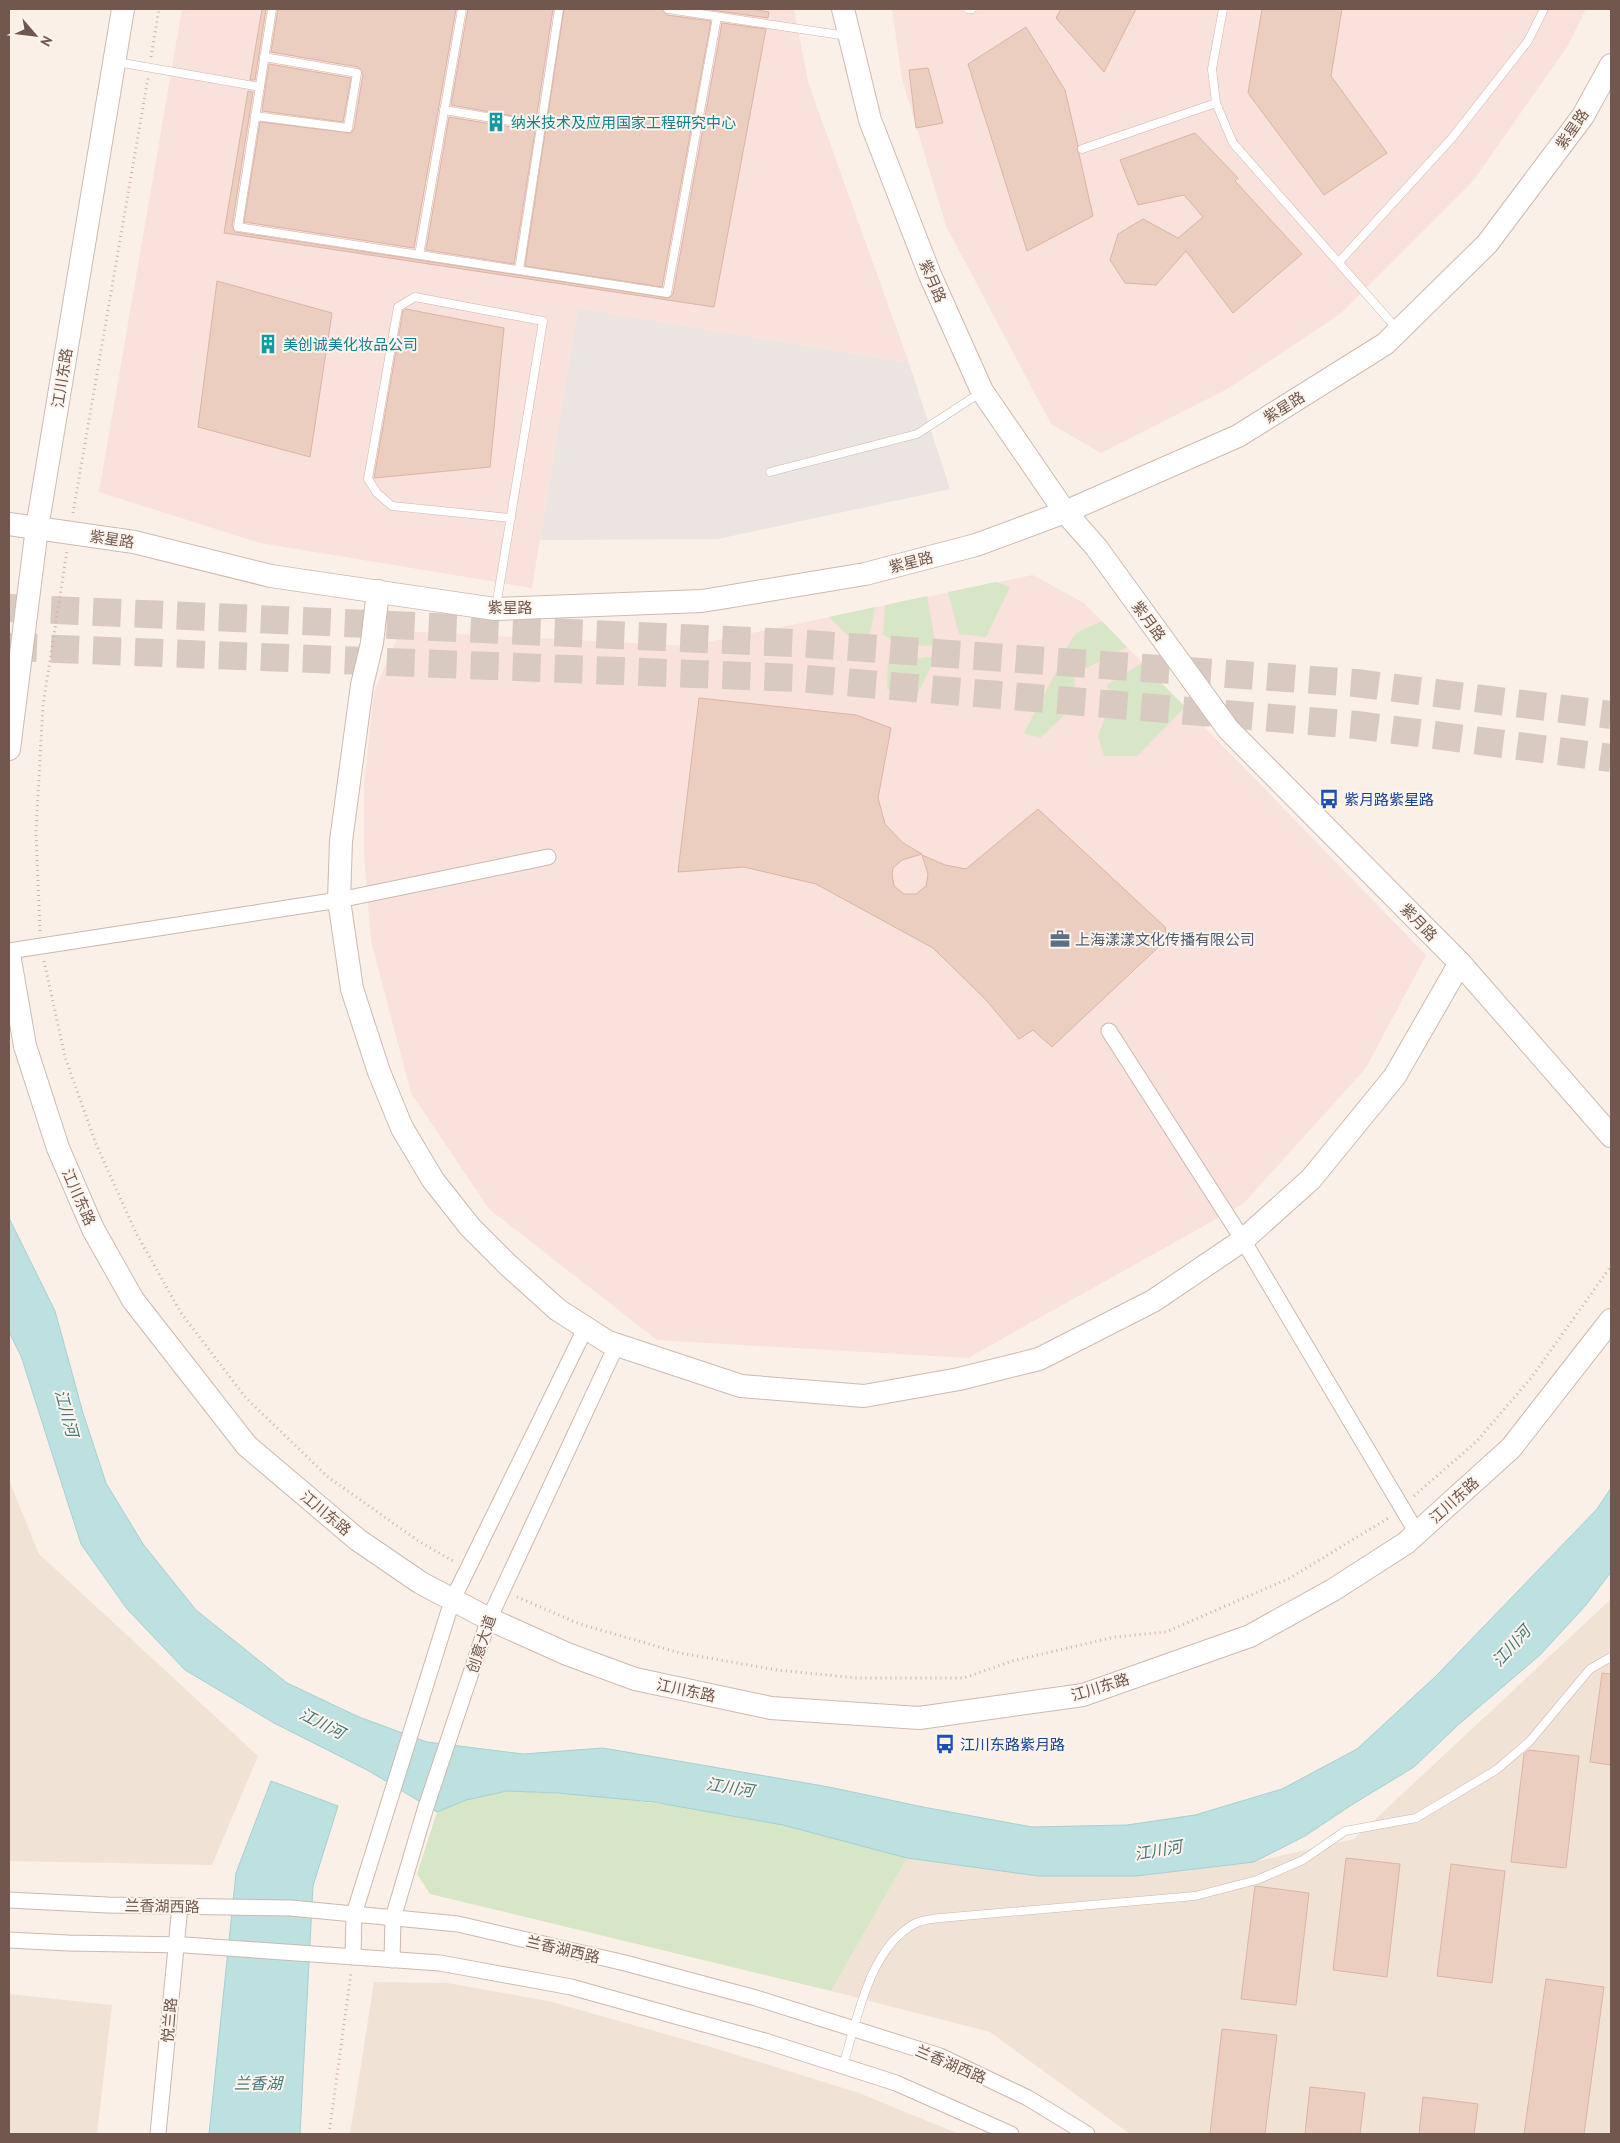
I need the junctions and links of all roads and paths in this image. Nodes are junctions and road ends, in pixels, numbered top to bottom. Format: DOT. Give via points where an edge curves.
graph roads {
  1 [pos="124,9"];
  2 [pos="159,9"];
  3 [pos="272,9"];
  4 [pos="462,9"];
  5 [pos="558,9"];
  6 [pos="668,9"];
  7 [pos="843,9"];
  8 [pos="968,9"];
  9 [pos="972,9"];
  10 [pos="1223,9"];
  11 [pos="1544,9"];
  12 [pos="717,17"];
  13 [pos="848,36"];
  14 [pos="264,57"];
  15 [pos="115,62"];
  16 [pos="1611,65"];
  17 [pos="149,68"];
  18 [pos="260,88"];
  19 [pos="1216,103"];
  20 [pos="444,110"];
  21 [pos="255,116"];
  22 [pos="541,126"];
  23 [pos="1082,149"];
  24 [pos="419,255"];
  25 [pos="1339,262"];
  26 [pos="519,270"];
  27 [pos="1399,330"];
  28 [pos="982,392"];
  29 [pos="770,472"];
  30 [pos="1065,512"];
  31 [pos="510,518"];
  32 [pos="9,524"];
  33 [pos="37,528"];
  34 [pos="70,533"];
  35 [pos="378,592"];
  36 [pos="495,608"];
  37 [pos="9,749"];
  38 [pos="548,857"];
  39 [pos="339,900"];
  40 [pos="41,946"];
  41 [pos="9,952"];
  42 [pos="1460,963"];
  43 [pos="1109,1031"];
  44 [pos="1611,1136"];
  45 [pos="1243,1240"];
  46 [pos="1611,1266"];
  47 [pos="1611,1320"];
  48 [pos="586,1327"];
  49 [pos="617,1344"];
  50 [pos="1403,1506"];
  51 [pos="1417,1533"];
  52 [pos="467,1570"];
  53 [pos="502,1590"];
  54 [pos="452,1601"];
  55 [pos="488,1619"];
  56 [pos="1611,1657"];
  57 [pos="9,1900"];
  58 [pos="180,1906"];
  59 [pos="354,1914"];
  60 [pos="393,1918"];
  61 [pos="9,1940"];
  62 [pos="176,1945"];
  63 [pos="353,1957"];
  64 [pos="392,1960"];
  65 [pos="855,2029"];
  66 [pos="843,2066"];
  67 [pos="158,2134"];
  68 [pos="329,2134"];
  69 [pos="1010,2134"];
  70 [pos="1087,2134"];
  1 -- 15 [label="street, 江川东路"];
  2 -- 17 [label="path"];
  3 -- 14 [label="lane"];
  4 -- 20 [label="lane"];
  5 -- 22 [label="lane"];
  6 -- 12 [label="lane"];
  7 -- 13 [label="street, 紫月路"];
  8 -- 9 [label="lane"];
  10 -- 19 [label="lane" via="1212,69"];
  11 -- 25 [label="lane" via="1528,41 1452,138"];
  12 -- 13 [label="lane"];
  12 -- 26 [label="lane" via="668,293"];
  13 -- 28 [label="street, 紫月路" via="870,120 930,275"];
  14 -- 18 [label="lane"];
  14 -- 21 [label="lane" via="357,74 348,128"];
  15 -- 17 [label="lane"];
  15 -- 33 [label="street, 江川东路"];
  16 -- 27 [label="street, 紫星路" via="1583,116 1487,244"];
  17 -- 18 [label="lane"];
  17 -- 34 [label="path"];
  18 -- 21 [label="lane"];
  19 -- 23 [label="lane"];
  19 -- 25 [label="lane" via="1233,143"];
  20 -- 22 [label="lane"];
  20 -- 24 [label="lane"];
  21 -- 24 [label="lane" via="238,227"];
  22 -- 26 [label="lane"];
  24 -- 26 [label="lane"];
  25 -- 27 [label="lane"];
  27 -- 30 [label="street, 紫星路" via="1385,344 1238,436"];
  28 -- 29 [label="lane" via="917,434"];
  28 -- 30 [label="street, 紫月路"];
  30 -- 36 [label="street, 紫星路" via="976,545 855,576 702,601"];
  30 -- 42 [label="street, 紫月路" via="1096,548 1228,730"];
  31 -- 31 [label="lane" via="543,320 415,297 398,307 368,479 376,493 392,506"];
  31 -- 36 [label="lane"];
  32 -- 33 [label="street, 紫星路"];
  33 -- 34 [label="street, 紫星路"];
  33 -- 37 [label="street, 江川东路"];
  34 -- 35 [label="street, 紫星路" via="134,542 271,576"];
  34 -- 40 [label="path" via="43,705 36,832"];
  35 -- 36 [label="street, 紫星路"];
  35 -- 39 [label="street" via="341,841"];
  38 -- 39 [label="street"];
  39 -- 40 [label="street"];
  39 -- 48 [label="street" via="352,990 379,1072 402,1128 433,1180 470,1227 558,1310"];
  40 -- 41 [label="street"];
  40 -- 52 [label="path" via="65,1057 96,1144 136,1233 181,1313 246,1398 328,1477 420,1542"];
  41 -- 54 [label="street, 江川东路" via="25,1046 58,1148 93,1228 133,1300 246,1446 358,1540"];
  42 -- 44 [label="street, 紫月路"];
  42 -- 45 [label="street" via="1394,1076 1311,1179"];
  43 -- 45 [label="street"];
  45 -- 49 [label="street" via="1153,1302 1039,1359 959,1379 864,1396 741,1386"];
  45 -- 50 [label="street"];
  46 -- 50 [label="path" via="1531,1378 1477,1441"];
  47 -- 51 [label="street, 江川东路" via="1511,1448"];
  48 -- 49 [label="street" via="608,1342"];
  48 -- 52 [label="street"];
  49 -- 53 [label="street, 创意大道"];
  50 -- 51 [label="street"];
  50 -- 53 [label="path" via="1290,1578 1166,1632 1115,1637 1012,1661 964,1678 857,1678 777,1670 680,1654 580,1624"];
  51 -- 55 [label="street, 江川东路" via="1406,1544 1334,1590 1250,1636 1082,1695 919,1718 771,1708 635,1679 567,1654"];
  52 -- 54 [label="street"];
  53 -- 55 [label="street, 创意大道"];
  54 -- 55 [label="street, 江川东路"];
  54 -- 59 [label="street"];
  55 -- 60 [label="street, 创意大道"];
  56 -- 65 [label="lane" via="1590,1669 1529,1742 1496,1770 1416,1818 1345,1831 1303,1860 1257,1880 1194,1896 914,1923 892,1941 874,1970"];
  57 -- 58 [label="street, 兰香湖西路"];
  58 -- 59 [label="street, 兰香湖西路" via="291,1908"];
  58 -- 62 [label="street, 悦兰路"];
  59 -- 60 [label="street, 兰香湖西路"];
  59 -- 63 [label="street"];
  60 -- 64 [label="street, 创意大道"];
  60 -- 65 [label="street, 兰香湖西路" via="458,1924 616,1961 756,1998"];
  61 -- 62 [label="street"];
  62 -- 63 [label="street"];
  62 -- 67 [label="street, 悦兰路"];
  63 -- 64 [label="street"];
  63 -- 68 [label="path"];
  64 -- 66 [label="street" via="440,1963 571,1987 766,2041"];
  65 -- 66 [label="lane"];
  65 -- 70 [label="street, 兰香湖西路" via="940,2056 1028,2098"];
  66 -- 69 [label="street" via="896,2083"];
}
